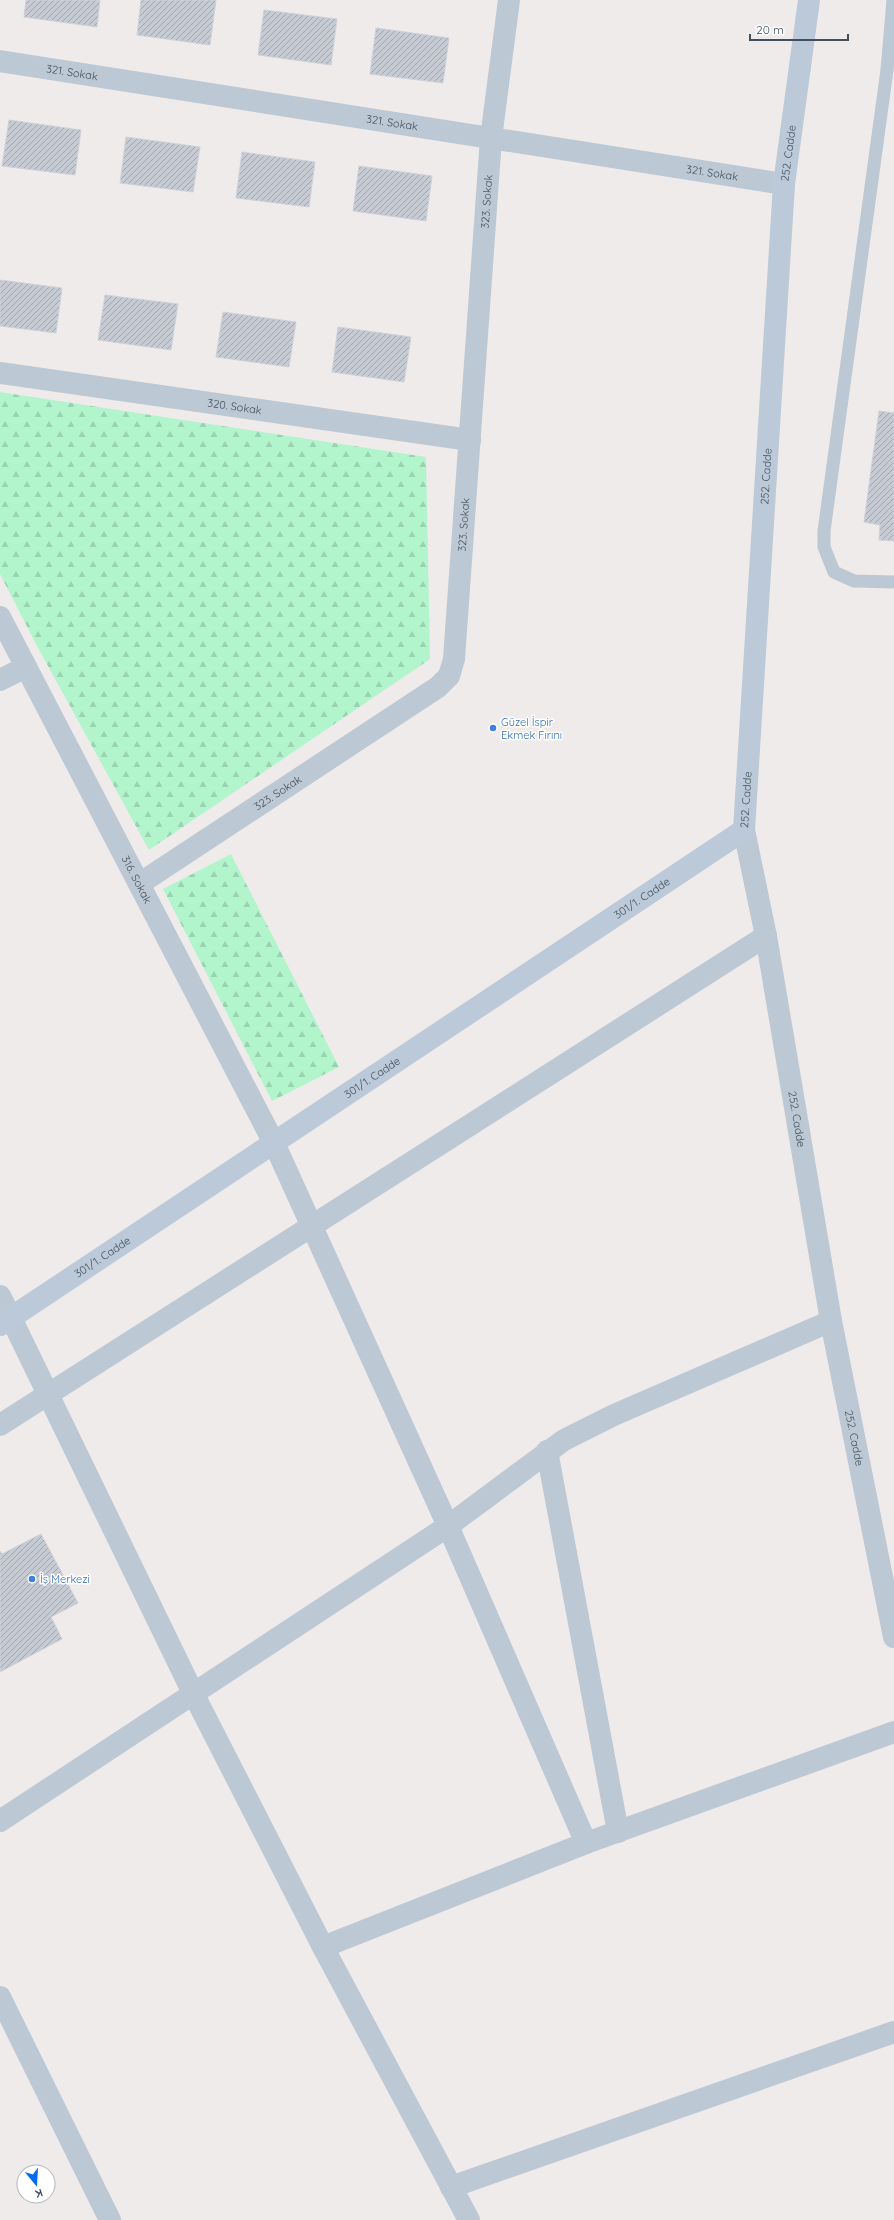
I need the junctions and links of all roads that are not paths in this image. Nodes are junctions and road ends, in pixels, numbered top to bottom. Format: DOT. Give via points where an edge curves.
graph roads {
  1 [pos="509,0"];
  2 [pos="808,0"];
  3 [pos="893,0"];
  4 [pos="0,61"];
  5 [pos="491,138"];
  6 [pos="784,184"];
  7 [pos="0,373"];
  8 [pos="470,440"];
  9 [pos="894,582"];
  10 [pos="0,617"];
  11 [pos="26,667"];
  12 [pos="0,680"];
  13 [pos="744,830"];
  14 [pos="139,884"];
  15 [pos="766,936"];
  16 [pos="274,1143"];
  17 [pos="311,1225"];
  18 [pos="0,1296"];
  19 [pos="6,1321"];
  20 [pos="831,1321"];
  21 [pos="49,1392"];
  22 [pos="0,1425"];
  23 [pos="547,1452"];
  24 [pos="448,1526"];
  25 [pos="894,1637"];
  26 [pos="193,1693"];
  27 [pos="894,1732"];
  28 [pos="0,1821"];
  29 [pos="618,1832"];
  30 [pos="586,1843"];
  31 [pos="323,1947"];
  32 [pos="0,1997"];
  33 [pos="894,2032"];
  34 [pos="451,2187"];
  35 [pos="110,2220"];
  36 [pos="469,2220"];
  1 -- 5 [label="street, 323. Sokak"];
  2 -- 6 [label="main road, 252. Cadde"];
  3 -- 9 [label="lane" via="886,78 824,546 834,572 854,581"];
  4 -- 5 [label="street, 321. Sokak"];
  5 -- 6 [label="street, 321. Sokak"];
  5 -- 8 [label="street, 323. Sokak"];
  6 -- 13 [label="main road, 252. Cadde"];
  7 -- 8 [label="street, 320. Sokak"];
  8 -- 14 [label="street, 323. Sokak" via="454,659 450,676 438,687"];
  10 -- 11 [label="street, 316. Sokak"];
  11 -- 12 [label="street"];
  11 -- 14 [label="street, 316. Sokak"];
  13 -- 15 [label="street, 252. Cadde"];
  13 -- 16 [label="main road, 301/1. Cadde"];
  14 -- 16 [label="street, 316. Sokak"];
  15 -- 17 [label="street"];
  15 -- 20 [label="street, 252. Cadde"];
  16 -- 17 [label="street, 316. Sokak"];
  16 -- 19 [label="main road, 301/1. Cadde"];
  17 -- 21 [label="street"];
  17 -- 24 [label="street, 316. Sokak"];
  18 -- 19 [label="street"];
  19 -- 21 [label="street"];
  20 -- 23 [label="street" via="614,1415"];
  20 -- 25 [label="street, 252. Cadde"];
  21 -- 22 [label="street"];
  21 -- 26 [label="street"];
  23 -- 24 [label="street"];
  23 -- 29 [label="street"];
  24 -- 26 [label="street"];
  24 -- 30 [label="street, 316. Sokak"];
  26 -- 28 [label="street"];
  26 -- 31 [label="street"];
  27 -- 29 [label="street"];
  29 -- 30 [label="street"];
  30 -- 31 [label="street"];
  31 -- 34 [label="street"];
  32 -- 35 [label="street"];
  33 -- 34 [label="street"];
  34 -- 36 [label="street"];
}
